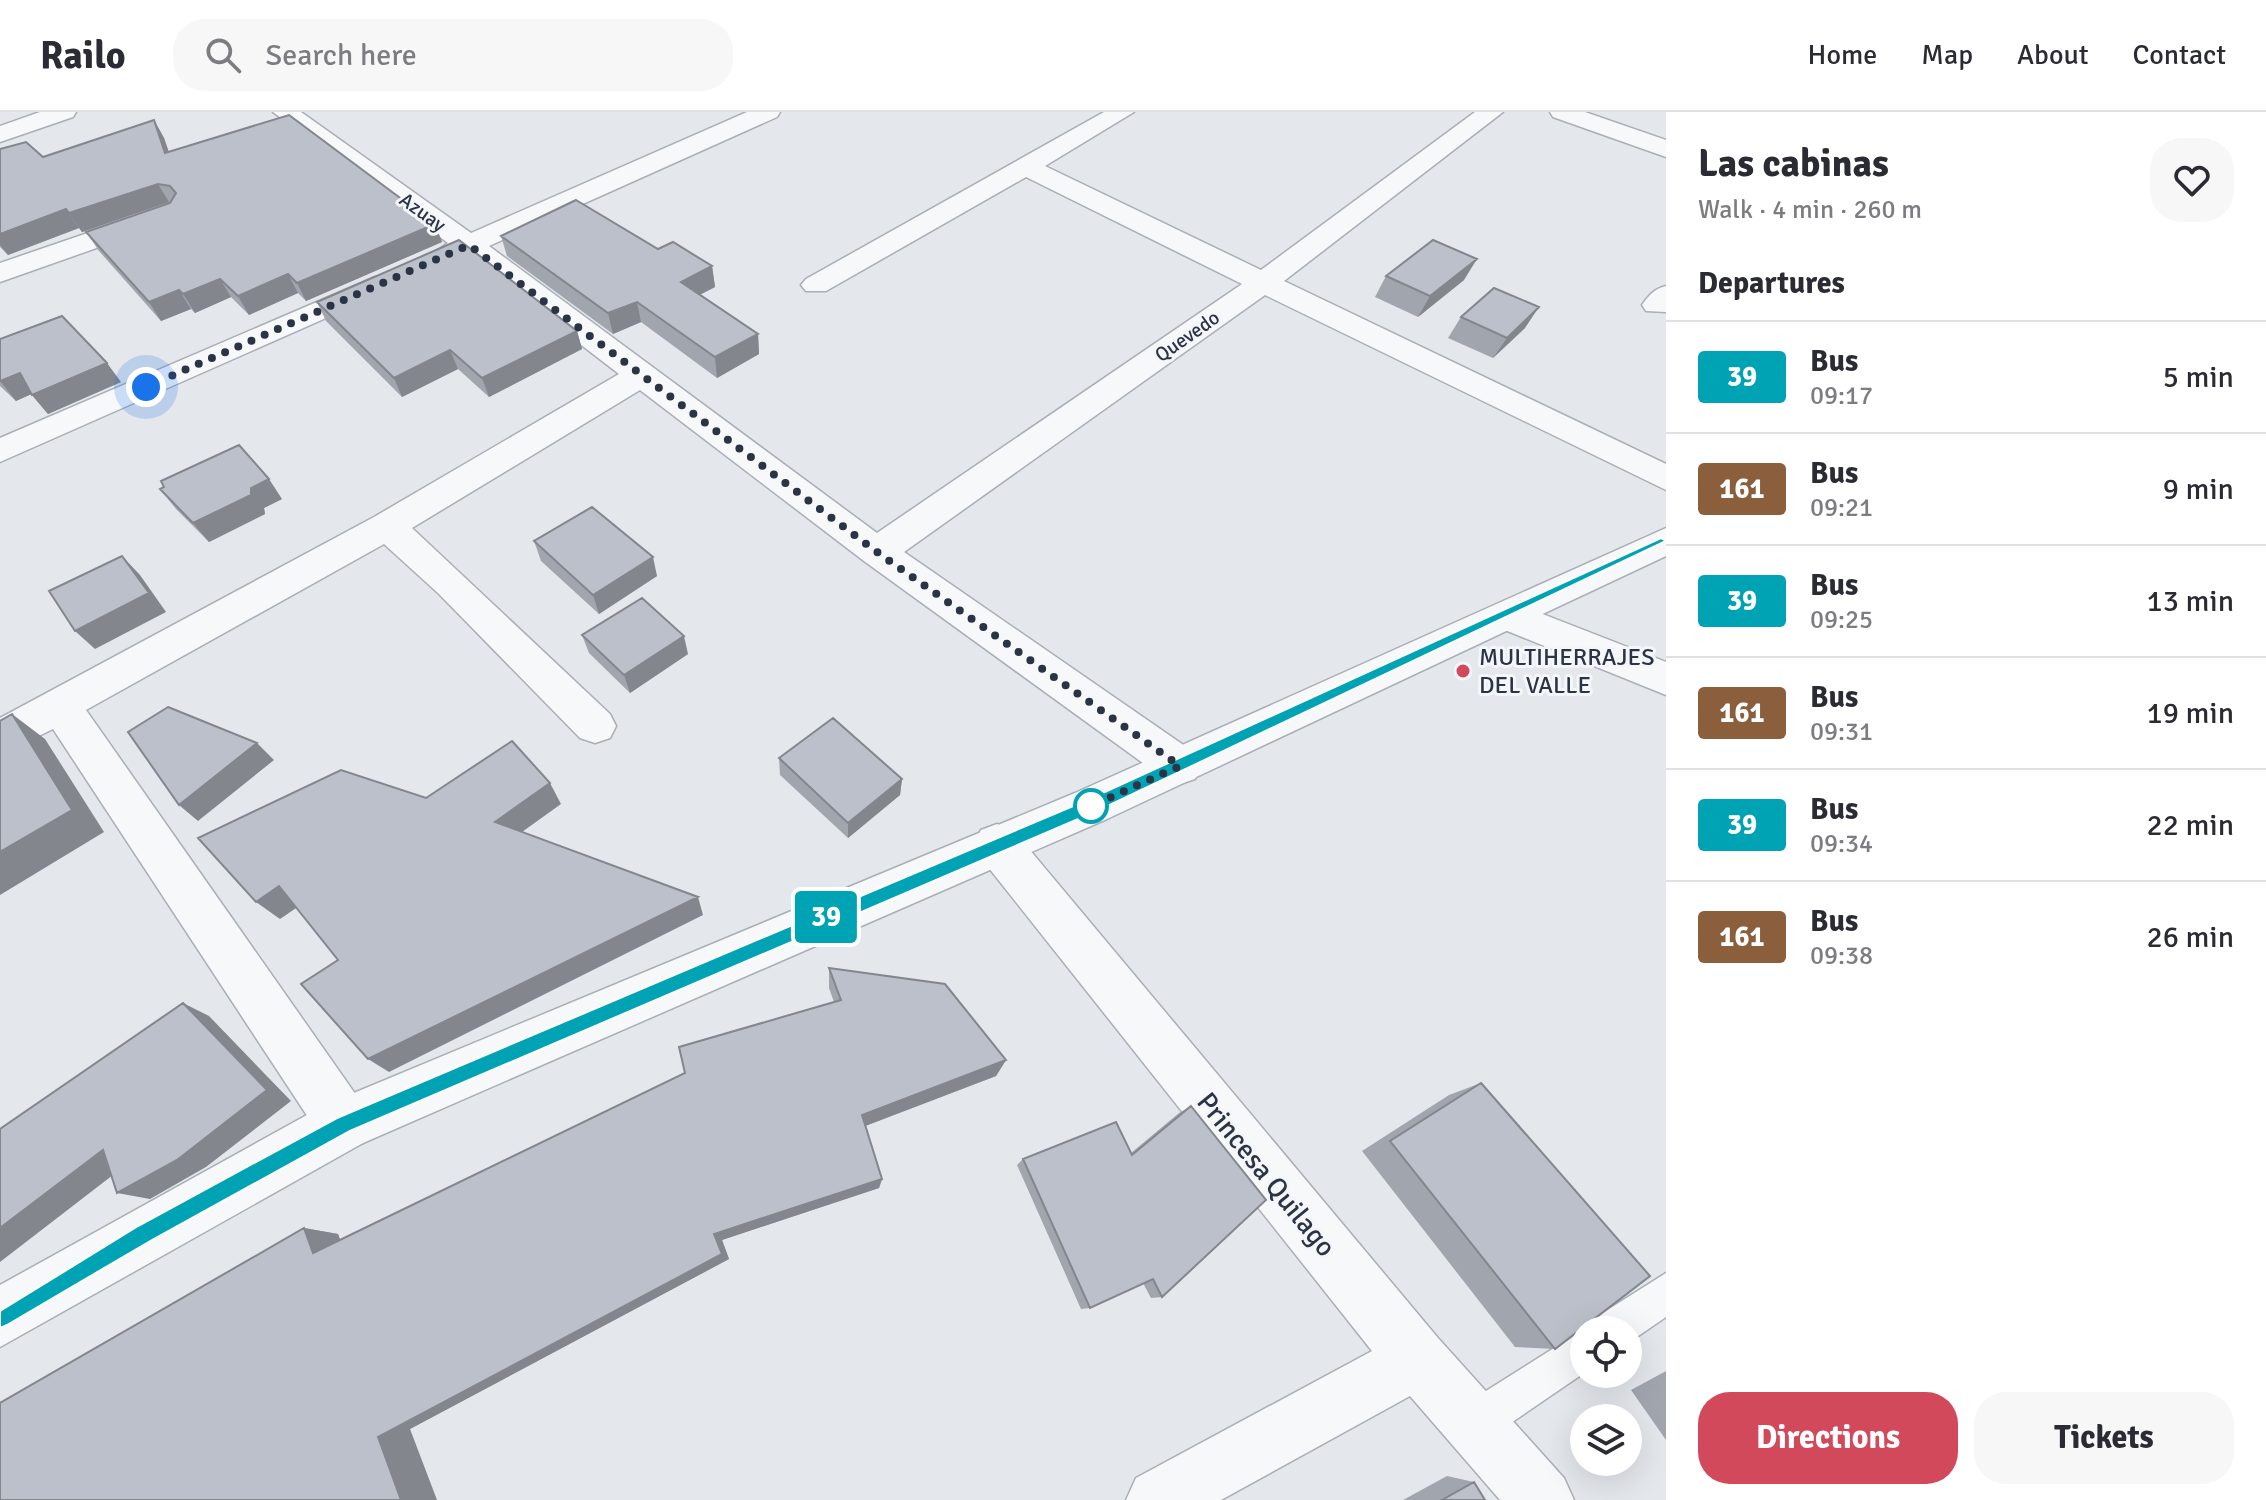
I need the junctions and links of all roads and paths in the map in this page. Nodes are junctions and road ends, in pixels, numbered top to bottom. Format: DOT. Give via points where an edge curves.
graph roads {
  1 [pos="64,112"];
  2 [pos="285,112"];
  3 [pos="768,112"];
  4 [pos="1122,112"];
  5 [pos="1491,112"];
  6 [pos="1562,112"];
  7 [pos="0,134"];
  8 [pos="1666,149"];
  9 [pos="1025,167"];
  10 [pos="170,213"];
  11 [pos="469,245"];
  12 [pos="425,264"];
  13 [pos="0,273"];
  14 [pos="395,277"];
  15 [pos="1261,284"];
  16 [pos="816,285"];
  17 [pos="641,375"];
  18 [pos="0,451"];
  19 [pos="1666,478"];
  20 [pos="387,526"];
  21 [pos="1666,541"];
  22 [pos="877,552"];
  23 [pos="1509,616"];
  24 [pos="1666,679"];
  25 [pos="60,705"];
  26 [pos="595,726"];
  27 [pos="0,738"];
  28 [pos="1180,766"];
  29 [pos="997,844"];
  30 [pos="344,1124"];
  31 [pos="1666,1293"];
  32 [pos="1632,1316"];
  33 [pos="0,1318"];
  34 [pos="1570,1358"];
  35 [pos="1417,1359"];
  36 [pos="1474,1423"];
  37 [pos="1158,1500"];
  38 [pos="1542,1500"];
  1 -- 7 [label="street"];
  2 -- 11 [label="street, Azuay"];
  3 -- 11 [label="street"];
  4 -- 9 [label="street"];
  5 -- 15 [label="street, Quevedo"];
  6 -- 8 [label="street"];
  9 -- 15 [label="street"];
  9 -- 16 [label="street"];
  10 -- 13 [label="street"];
  11 -- 12 [label="street"];
  11 -- 17 [label="street, Azuay"];
  14 -- 18 [label="street"];
  15 -- 19 [label="street"];
  15 -- 22 [label="street, Quevedo"];
  17 -- 20 [label="street"];
  17 -- 22 [label="street, Azuay"];
  20 -- 25 [label="street"];
  20 -- 26 [label="street"];
  21 -- 23 [label="street"];
  22 -- 28 [label="street, Azuay"];
  23 -- 24 [label="street"];
  23 -- 28 [label="street"];
  25 -- 27 [label="street"];
  25 -- 30 [label="street"];
  28 -- 29 [label="street"];
  29 -- 30 [label="street"];
  29 -- 35 [label="street, Princesa Quilago"];
  30 -- 33 [label="street"];
  31 -- 32 [label="lane"];
  34 -- 36 [label="lane"];
  35 -- 36 [label="street, Princesa Quilago"];
  35 -- 37 [label="street"];
  36 -- 38 [label="street, Princesa Quilago"];
}
